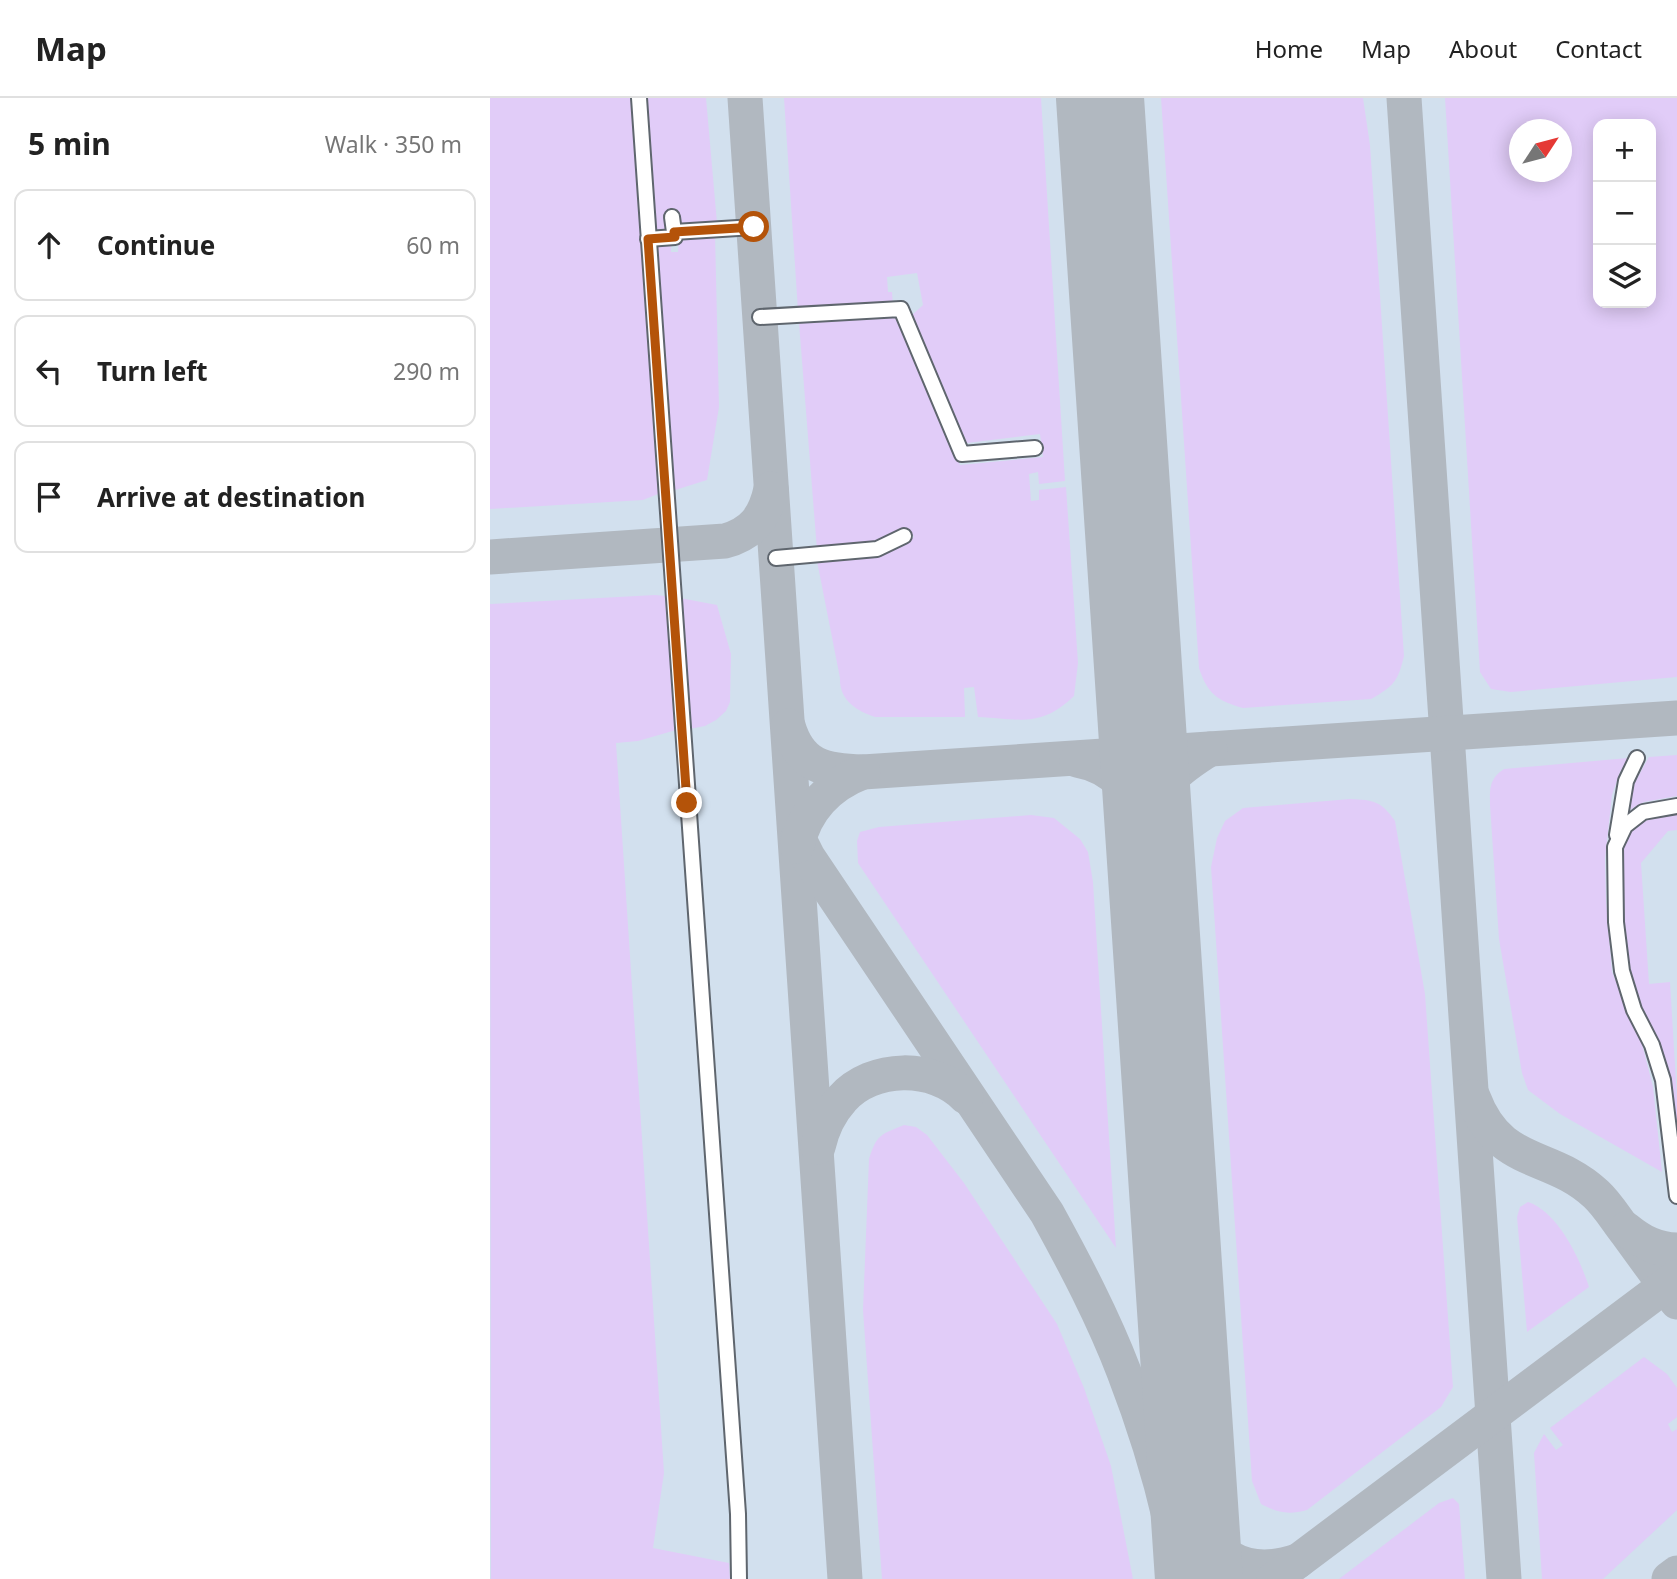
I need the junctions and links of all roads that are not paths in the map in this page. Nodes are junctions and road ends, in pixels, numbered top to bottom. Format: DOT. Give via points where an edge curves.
graph roads {
  1 [pos="639,98"];
  2 [pos="754,227"];
  3 [pos="648,239"];
  4 [pos="760,317"];
  5 [pos="1035,448"];
  6 [pos="904,536"];
  7 [pos="776,558"];
  8 [pos="1637,758"];
  9 [pos="1677,806"];
  10 [pos="1615,847"];
  11 [pos="1677,1196"];
  12 [pos="739,1579"];
  1 -- 3 [label="lane"];
  2 -- 3 [label="lane"];
  3 -- 12 [label="lane"];
  4 -- 5 [label="lane" via="901,309 962,454"];
  6 -- 7 [label="lane" via="877,549"];
  8 -- 10 [label="lane" via="1626,781"];
  9 -- 10 [label="lane" via="1643,812 1625,826"];
  10 -- 11 [label="lane" via="1622,971 1664,1080"];
}
